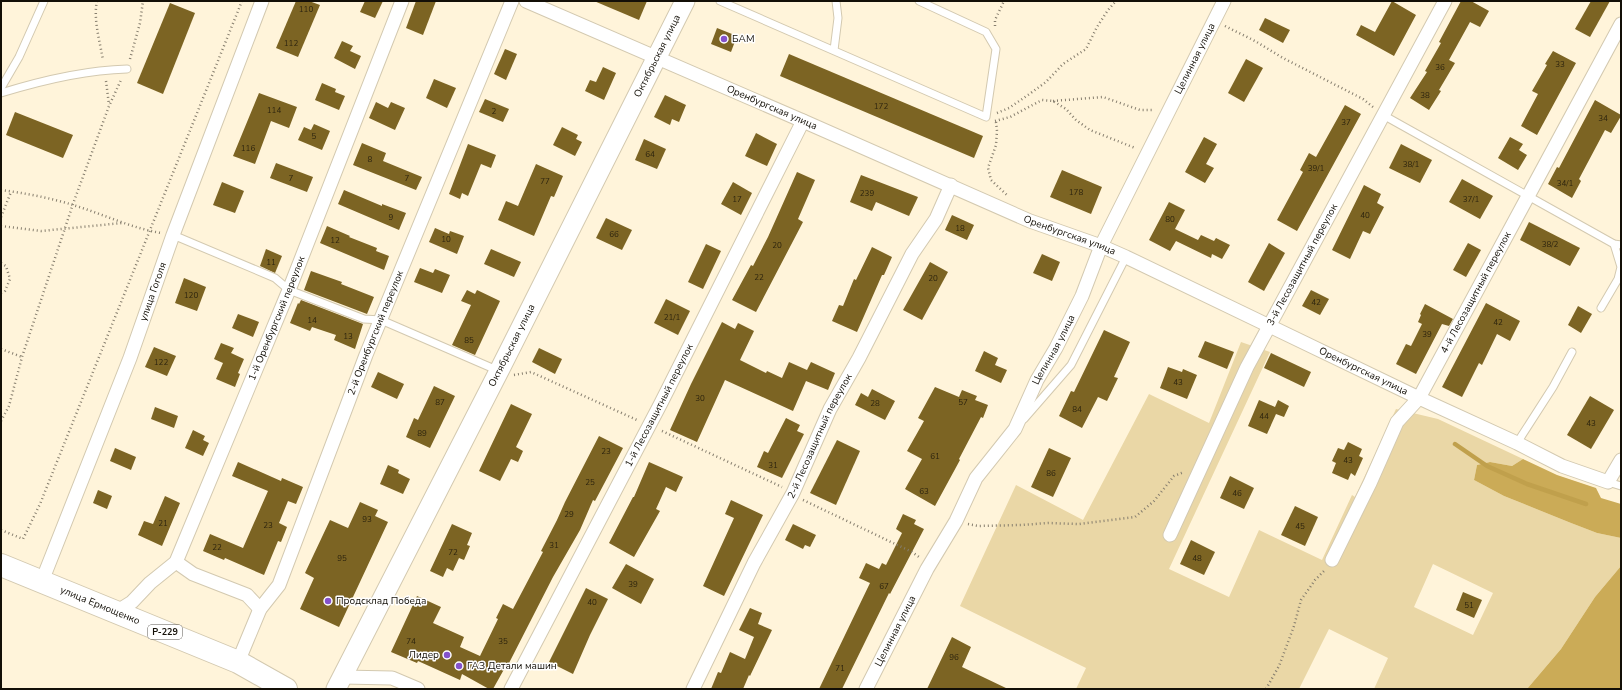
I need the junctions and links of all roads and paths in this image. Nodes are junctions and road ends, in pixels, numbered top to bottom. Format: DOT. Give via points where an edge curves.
graph roads {
  1 [pos="44,1"];
  2 [pos="98,1"];
  3 [pos="143,1"];
  4 [pos="242,1"];
  5 [pos="262,1"];
  6 [pos="402,1"];
  7 [pos="512,1"];
  8 [pos="526,1"];
  9 [pos="685,1"];
  10 [pos="720,1"];
  11 [pos="836,1"];
  12 [pos="919,1"];
  13 [pos="1004,1"];
  14 [pos="1116,1"];
  15 [pos="1224,1"];
  16 [pos="1445,1"];
  17 [pos="1214,20"];
  18 [pos="1621,24"];
  19 [pos="996,49"];
  20 [pos="834,50"];
  21 [pos="657,57"];
  22 [pos="127,69"];
  23 [pos="105,70"];
  24 [pos="1,88"];
  25 [pos="1,93"];
  26 [pos="1053,101"];
  27 [pos="1173,104"];
  28 [pos="109,106"];
  29 [pos="1383,115"];
  30 [pos="986,116"];
  31 [pos="803,121"];
  32 [pos="996,122"];
  33 [pos="1148,153"];
  34 [pos="951,185"];
  35 [pos="1,190"];
  36 [pos="11,192"];
  37 [pos="1528,196"];
  38 [pos="1012,200"];
  39 [pos="73,204"];
  40 [pos="1,217"];
  41 [pos="124,223"];
  42 [pos="1,226"];
  43 [pos="64,228"];
  44 [pos="150,231"];
  45 [pos="173,235"];
  46 [pos="1617,245"];
  47 [pos="1101,246"];
  48 [pos="1126,257"];
  49 [pos="1,263"];
  50 [pos="289,290"];
  51 [pos="1,293"];
  52 [pos="1601,308"];
  53 [pos="381,320"];
  54 [pos="1270,325"];
  55 [pos="1,349"];
  56 [pos="1572,352"];
  57 [pos="22,357"];
  58 [pos="499,371"];
  59 [pos="1419,398"];
  60 [pos="1,422"];
  61 [pos="649,426"];
  62 [pos="1015,429"];
  63 [pos="1517,443"];
  64 [pos="1205,456"];
  65 [pos="1621,460"];
  66 [pos="1608,482"];
  67 [pos="1621,486"];
  68 [pos="793,493"];
  69 [pos="956,521"];
  70 [pos="1,530"];
  71 [pos="1170,535"];
  72 [pos="1332,560"];
  73 [pos="176,562"];
  74 [pos="1,564"];
  75 [pos="927,569"];
  76 [pos="42,581"];
  77 [pos="260,609"];
  78 [pos="116,612"];
  79 [pos="238,662"];
  80 [pos="339,683"];
  81 [pos="286,689"];
  82 [pos="418,689"];
  83 [pos="511,689"];
  84 [pos="693,689"];
  85 [pos="866,689"];
  86 [pos="1266,689"];
  1 -- 24 [label="lane" via="19,57"];
  2 -- 23 [label="path" via="98,27"];
  3 -- 22 [label="path" via="140,23"];
  4 -- 44 [label="path"];
  5 -- 45 [label="street, улица Гоголя"];
  6 -- 50 [label="street, 1-й Оренбургский переулок"];
  7 -- 53 [label="street, 2-й Оренбургский переулок"];
  8 -- 21 [label="street, Оренбургская улица"];
  9 -- 21 [label="street, Октябрьская улица"];
  10 -- 20 [label="lane"];
  11 -- 20 [label="lane" via="838,18"];
  12 -- 19 [label="lane" via="986,32"];
  13 -- 19 [label="path" via="995,20"];
  14 -- 30 [label="path" via="1104,16 1086,49 1016,104"];
  15 -- 17 [label="street, Целинная улица"];
  16 -- 29 [label="street, 3-й Лесозащитный переулок"];
  17 -- 27 [label="street, Целинная улица"];
  17 -- 29 [label="path" via="1363,99"];
  18 -- 37 [label="street, 4-й Лесозащитный переулок"];
  19 -- 30 [label="lane"];
  20 -- 30 [label="lane"];
  21 -- 31 [label="street, Оренбургская улица"];
  21 -- 58 [label="street, Октябрьская улица"];
  22 -- 23 [label="lane"];
  22 -- 28 [label="path"];
  23 -- 25 [label="lane"];
  23 -- 28 [label="path"];
  26 -- 27 [label="path" via="1103,97 1140,110 1151,111"];
  26 -- 32 [label="path" via="1042,100"];
  26 -- 33 [label="path" via="1090,130"];
  27 -- 33 [label="street, Целинная улица"];
  28 -- 39 [label="path"];
  29 -- 37 [label="lane"];
  29 -- 54 [label="street, 3-й Лесозащитный переулок"];
  30 -- 32 [label="path"];
  31 -- 34 [label="street, Оренбургская улица"];
  31 -- 61 [label="street, 1-й Лесозащитный переулок"];
  32 -- 38 [label="path" via="996,145 988,168 991,180"];
  33 -- 47 [label="street, Целинная улица"];
  34 -- 47 [label="street, Оренбургская улица" via="1030,221"];
  34 -- 68 [label="street, 2-й Лесозащитный переулок" via="936,219 912,254 830,409"];
  35 -- 36 [label="path"];
  36 -- 39 [label="path"];
  36 -- 40 [label="path"];
  37 -- 46 [label="lane"];
  37 -- 59 [label="street, 4-й Лесозащитный переулок"];
  39 -- 41 [label="path"];
  39 -- 43 [label="path"];
  41 -- 43 [label="path"];
  41 -- 44 [label="path"];
  42 -- 43 [label="path" via="41,231"];
  43 -- 57 [label="path"];
  44 -- 45 [label="path"];
  44 -- 70 [label="path" via="40,504 23,539"];
  45 -- 50 [label="lane" via="275,278"];
  45 -- 76 [label="street, улица Гоголя" via="130,358"];
  46 -- 52 [label="lane" via="1621,267 1618,279"];
  47 -- 48 [label="street, Оренбургская улица"];
  47 -- 62 [label="street, Целинная улица" via="1082,296 1037,380"];
  48 -- 54 [label="street, Оренбургская улица"];
  48 -- 62 [label="lane" via="1071,365"];
  49 -- 51 [label="path" via="6,266 10,279 5,291"];
  50 -- 53 [label="lane" via="364,319"];
  50 -- 73 [label="street, 1-й Оренбургский переулок"];
  53 -- 58 [label="lane"];
  53 -- 77 [label="street, 2-й Оренбургский переулок" via="279,585"];
  54 -- 59 [label="street, Оренбургская улица"];
  54 -- 64 [label="street, 3-й Лесозащитный переулок"];
  55 -- 57 [label="path"];
  56 -- 63 [label="lane"];
  57 -- 60 [label="path" via="9,406"];
  58 -- 61 [label="path" via="515,375 531,372"];
  58 -- 80 [label="street, Октябрьская улица"];
  59 -- 63 [label="street, Оренбургская улица"];
  59 -- 72 [label="street, 4-й Лесозащитный переулок" via="1397,422"];
  61 -- 68 [label="path"];
  61 -- 83 [label="street, 1-й Лесозащитный переулок"];
  62 -- 69 [label="street, Целинная улица" via="976,478"];
  63 -- 66 [label="street, Оренбургская улица" via="1562,466"];
  64 -- 69 [label="path" via="1186,471 1174,476 1154,502 1135,517 1080,524 978,526"];
  64 -- 71 [label="street, 3-й Лесозащитный переулок"];
  65 -- 66 [label="street"];
  66 -- 67 [label="lane"];
  68 -- 75 [label="path" via="912,552"];
  68 -- 84 [label="street, 2-й Лесозащитный переулок" via="754,563"];
  69 -- 75 [label="street, Целинная улица"];
  72 -- 86 [label="path" via="1301,600 1279,666"];
  73 -- 77 [label="street" via="193,574 248,595"];
  73 -- 78 [label="street, 1-й Оренбургский переулок" via="132,602"];
  74 -- 76 [label="highway, улица Ермощенко / Р-229"];
  75 -- 85 [label="street, Целинная улица"];
  76 -- 78 [label="highway, улица Ермощенко / Р-229"];
  77 -- 79 [label="street, 2-й Оренбургский переулок"];
  78 -- 79 [label="highway, улица Ермощенко / Р-229"];
  79 -- 81 [label="highway, улица Ермощенко / Р-229"];
  80 -- 82 [label="street" via="392,678"];
}
